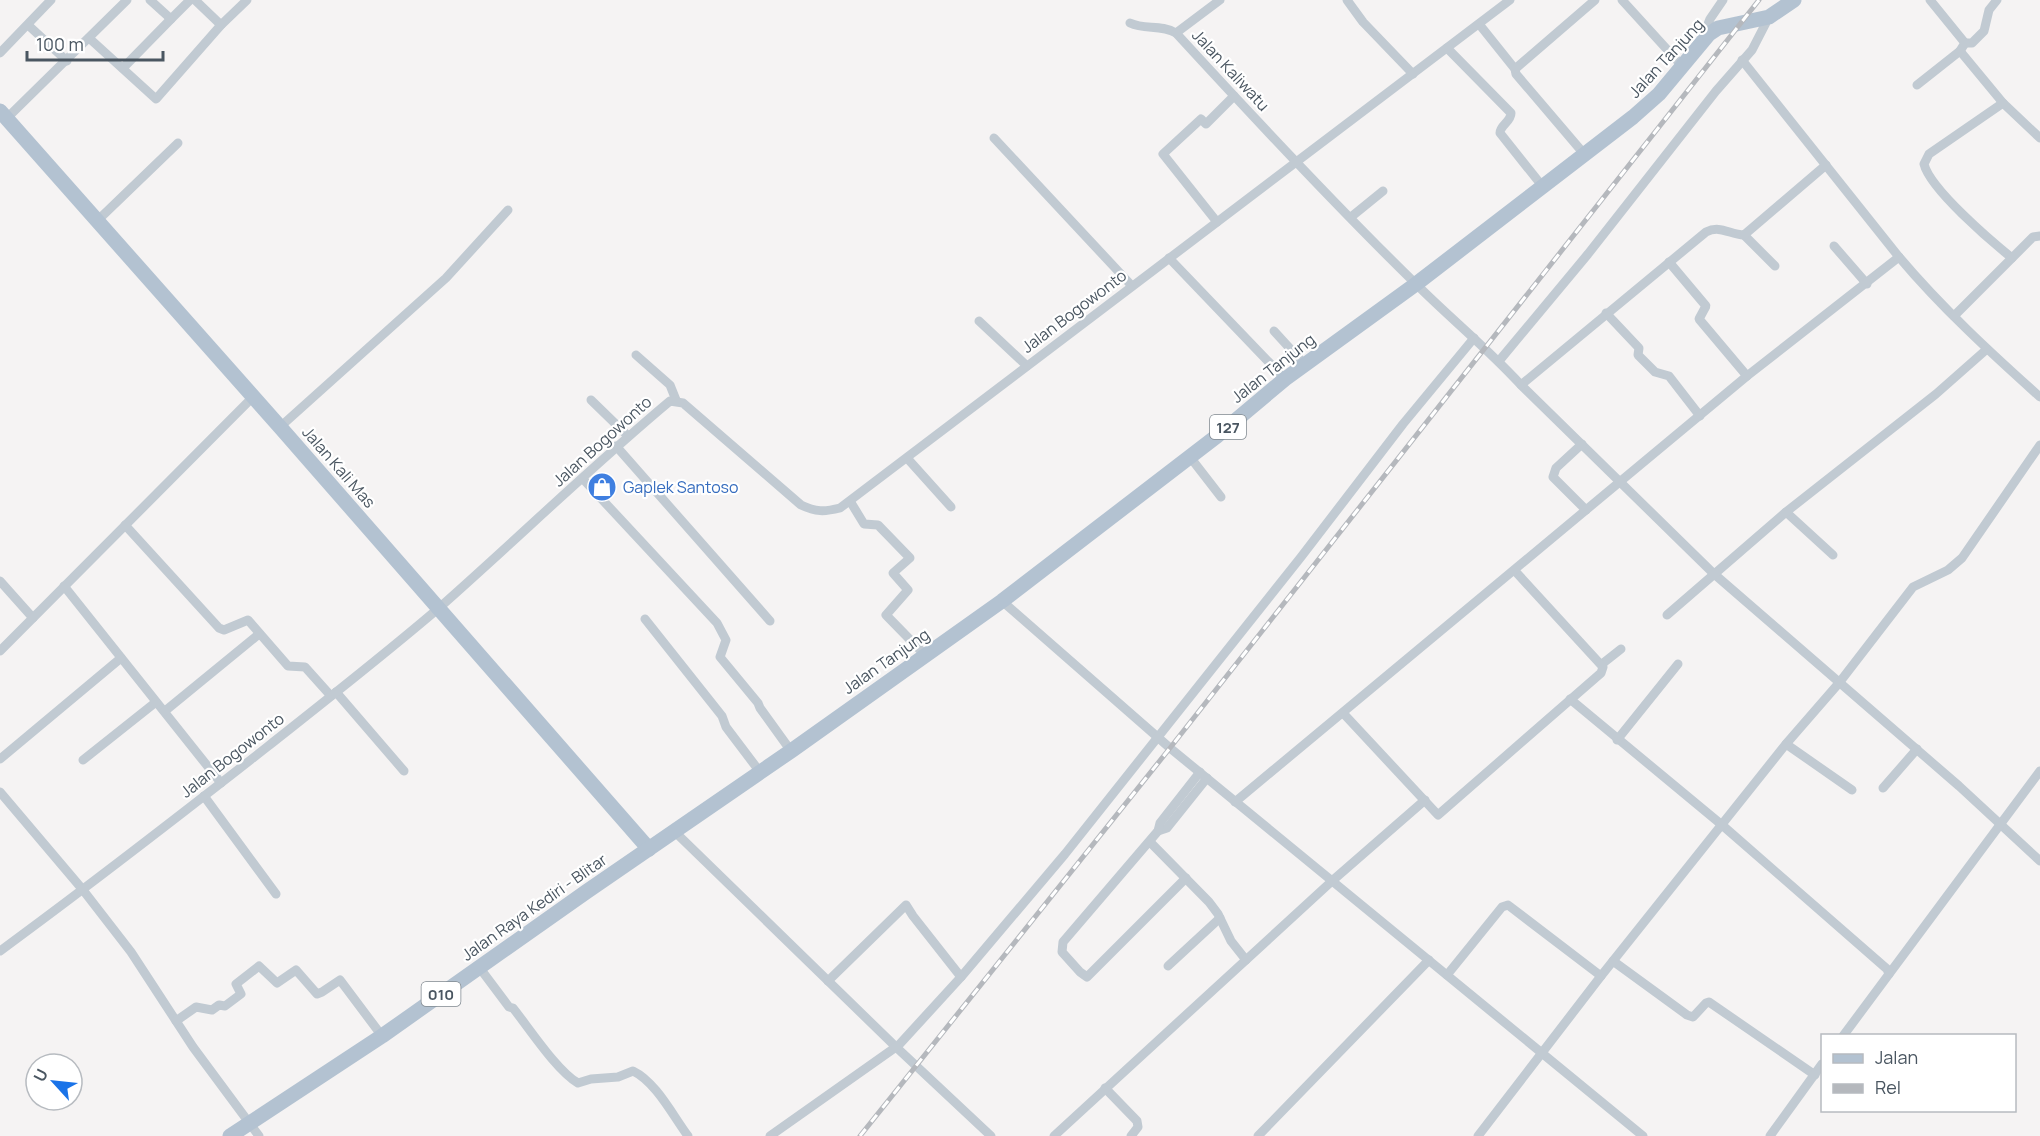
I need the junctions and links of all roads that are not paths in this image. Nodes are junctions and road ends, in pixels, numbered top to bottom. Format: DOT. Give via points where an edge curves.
graph roads {
  1 [pos="51,0"];
  2 [pos="127,0"];
  3 [pos="150,0"];
  4 [pos="190,0"];
  5 [pos="195,0"];
  6 [pos="247,0"];
  7 [pos="1220,0"];
  8 [pos="1347,0"];
  9 [pos="1510,0"];
  10 [pos="1595,0"];
  11 [pos="1622,0"];
  12 [pos="1723,0"];
  13 [pos="1794,0"];
  14 [pos="1930,0"];
  15 [pos="1997,0"];
  16 [pos="1769,17"];
  17 [pos="171,20"];
  18 [pos="1130,23"];
  19 [pos="1479,24"];
  20 [pos="28,25"];
  21 [pos="221,26"];
  22 [pos="1176,33"];
  23 [pos="89,38"];
  24 [pos="1701,42"];
  25 [pos="1963,47"];
  26 [pos="1447,48"];
  27 [pos="0,53"];
  28 [pos="1742,60"];
  29 [pos="66,61"];
  30 [pos="1683,67"];
  31 [pos="123,68"];
  32 [pos="1515,69"];
  33 [pos="1413,74"];
  34 [pos="1917,85"];
  35 [pos="1234,96"];
  36 [pos="2003,103"];
  37 [pos="3,115"];
  38 [pos="994,138"];
  39 [pos="2040,138"];
  40 [pos="178,143"];
  41 [pos="1585,155"];
  42 [pos="1296,161"];
  43 [pos="1826,165"];
  44 [pos="1543,187"];
  45 [pos="1383,191"];
  46 [pos="508,210"];
  47 [pos="1351,217"];
  48 [pos="97,221"];
  49 [pos="1217,222"];
  50 [pos="1744,235"];
  51 [pos="2040,236"];
  52 [pos="1834,246"];
  53 [pos="1899,257"];
  54 [pos="1169,258"];
  55 [pos="2012,258"];
  56 [pos="1669,262"];
  57 [pos="1775,266"];
  58 [pos="1416,284"];
  59 [pos="1867,284"];
  60 [pos="1132,286"];
  61 [pos="1606,313"];
  62 [pos="1954,316"];
  63 [pos="979,321"];
  64 [pos="1274,331"];
  65 [pos="1474,339"];
  66 [pos="1987,349"];
  67 [pos="636,355"];
  68 [pos="1499,361"];
  69 [pos="1305,365"];
  70 [pos="1027,366"];
  71 [pos="1747,376"];
  72 [pos="1285,380"];
  73 [pos="1521,385"];
  74 [pos="253,397"];
  75 [pos="2040,397"];
  76 [pos="591,400"];
  77 [pos="676,400"];
  78 [pos="1700,416"];
  79 [pos="280,427"];
  80 [pos="628,436"];
  81 [pos="1582,444"];
  82 [pos="2040,445"];
  83 [pos="616,446"];
  84 [pos="1190,457"];
  85 [pos="907,458"];
  86 [pos="583,479"];
  87 [pos="1619,482"];
  88 [pos="1221,497"];
  89 [pos="850,501"];
  90 [pos="951,507"];
  91 [pos="1586,510"];
  92 [pos="1786,513"];
  93 [pos="125,525"];
  94 [pos="1833,555"];
  95 [pos="1515,571"];
  96 [pos="1713,573"];
  97 [pos="0,581"];
  98 [pos="64,586"];
  99 [pos="1002,601"];
  100 [pos="439,608"];
  101 [pos="1666,615"];
  102 [pos="33,618"];
  103 [pos="645,619"];
  104 [pos="770,621"];
  105 [pos="259,634"];
  106 [pos="1621,649"];
  107 [pos="0,651"];
  108 [pos="925,655"];
  109 [pos="121,658"];
  110 [pos="1602,664"];
  111 [pos="1678,664"];
  112 [pos="1839,683"];
  113 [pos="334,694"];
  114 [pos="1570,699"];
  115 [pos="156,702"];
  116 [pos="165,711"];
  117 [pos="1343,713"];
  118 [pos="1157,738"];
  119 [pos="1617,740"];
  120 [pos="1786,744"];
  121 [pos="1917,750"];
  122 [pos="791,751"];
  123 [pos="0,759"];
  124 [pos="83,760"];
  125 [pos="404,771"];
  126 [pos="2040,771"];
  127 [pos="760,772"];
  128 [pos="1204,775"];
  129 [pos="221,783"];
  130 [pos="1883,788"];
  131 [pos="1852,790"];
  132 [pos="0,794"];
  133 [pos="204,796"];
  134 [pos="1425,800"];
  135 [pos="1235,802"];
  136 [pos="2000,824"];
  137 [pos="1722,825"];
  138 [pos="674,831"];
  139 [pos="1150,842"];
  140 [pos="649,849"];
  141 [pos="2040,861"];
  142 [pos="1186,878"];
  143 [pos="1332,880"];
  144 [pos="83,890"];
  145 [pos="276,894"];
  146 [pos="1220,918"];
  147 [pos="0,951"];
  148 [pos="1246,960"];
  149 [pos="1429,960"];
  150 [pos="1613,961"];
  151 [pos="1168,966"];
  152 [pos="479,967"];
  153 [pos="1889,974"];
  154 [pos="1447,975"];
  155 [pos="1601,976"];
  156 [pos="961,977"];
  157 [pos="828,981"];
  158 [pos="176,1021"];
  159 [pos="1844,1034"];
  160 [pos="382,1036"];
  161 [pos="896,1047"];
  162 [pos="1542,1053"];
  163 [pos="1821,1066"];
  164 [pos="1815,1075"];
  165 [pos="1105,1088"];
  166 [pos="249,1122"];
  167 [pos="230,1136"];
  168 [pos="259,1136"];
  169 [pos="688,1136"];
  170 [pos="770,1136"];
  171 [pos="991,1136"];
  172 [pos="1054,1136"];
  173 [pos="1131,1136"];
  174 [pos="1258,1136"];
  175 [pos="1478,1136"];
  176 [pos="1643,1136"];
  177 [pos="1770,1136"];
  1 -- 20 [label="street"];
  2 -- 23 [label="street"];
  3 -- 17 [label="street"];
  4 -- 17 [label="street"];
  5 -- 21 [label="street"];
  6 -- 21 [label="street"];
  7 -- 22 [label="street"];
  8 -- 33 [label="street"];
  9 -- 19 [label="street, Jalan Bogowonto"];
  10 -- 32 [label="street"];
  11 -- 30 [label="street"];
  12 -- 24 [label="street"];
  13 -- 16 [label="main road, Jalan Tanjung / 127"];
  14 -- 25 [label="street"];
  15 -- 25 [label="street" via="1989,10 1984,30"];
  16 -- 24 [label="main road, Jalan Tanjung / 127" via="1718,28"];
  16 -- 28 [label="street" via="1752,50"];
  17 -- 31 [label="street"];
  18 -- 22 [label="street, Jalan Kaliwatu" via="1165,27"];
  19 -- 26 [label="street, Jalan Bogowonto"];
  19 -- 32 [label="street"];
  20 -- 27 [label="street"];
  20 -- 29 [label="street"];
  21 -- 31 [label="street" via="156,99"];
  22 -- 35 [label="street, Jalan Kaliwatu"];
  23 -- 29 [label="street"];
  23 -- 31 [label="street"];
  24 -- 30 [label="main road, Jalan Tanjung / 127"];
  25 -- 34 [label="street"];
  25 -- 36 [label="street"];
  26 -- 33 [label="street, Jalan Bogowonto"];
  26 -- 44 [label="street" via="1511,113 1500,133"];
  28 -- 43 [label="street"];
  28 -- 68 [label="street"];
  29 -- 37 [label="street"];
  30 -- 41 [label="main road, Jalan Tanjung / 127" via="1650,104"];
  32 -- 41 [label="street"];
  33 -- 42 [label="street, Jalan Bogowonto"];
  35 -- 42 [label="street, Jalan Kaliwatu"];
  35 -- 49 [label="street" via="1206,124 1201,119 1163,154"];
  36 -- 39 [label="street"];
  36 -- 55 [label="street" via="1929,154 1924,164 1948,198"];
  37 -- 48 [label="main road, Jalan Kali Mas"];
  38 -- 60 [label="street"];
  40 -- 48 [label="street"];
  41 -- 44 [label="main road, Jalan Tanjung / 127"];
  42 -- 47 [label="street"];
  42 -- 49 [label="street, Jalan Bogowonto"];
  43 -- 50 [label="street"];
  43 -- 53 [label="street"];
  44 -- 58 [label="main road, Jalan Tanjung / 127"];
  45 -- 47 [label="street"];
  46 -- 79 [label="street" via="447,278"];
  47 -- 58 [label="street"];
  48 -- 74 [label="main road, Jalan Kali Mas"];
  49 -- 54 [label="street, Jalan Bogowonto"];
  50 -- 56 [label="street" via="1713,228"];
  50 -- 57 [label="street"];
  51 -- 55 [label="street" via="2033,237"];
  52 -- 59 [label="street"];
  53 -- 59 [label="street"];
  53 -- 62 [label="street"];
  54 -- 60 [label="street, Jalan Bogowonto"];
  54 -- 72 [label="street"];
  55 -- 62 [label="street"];
  56 -- 61 [label="street"];
  56 -- 71 [label="street" via="1706,306 1699,319"];
  58 -- 65 [label="street"];
  58 -- 69 [label="main road, Jalan Tanjung / 127"];
  59 -- 71 [label="street"];
  60 -- 70 [label="street, Jalan Bogowonto"];
  61 -- 73 [label="street"];
  61 -- 78 [label="street" via="1639,348 1638,355 1655,372 1669,376"];
  62 -- 66 [label="street"];
  63 -- 70 [label="street"];
  64 -- 69 [label="street"];
  65 -- 68 [label="street"];
  65 -- 118 [label="street"];
  66 -- 75 [label="street"];
  66 -- 92 [label="street"];
  67 -- 77 [label="street" via="670,385"];
  68 -- 73 [label="street"];
  69 -- 72 [label="main road, Jalan Tanjung / 127"];
  70 -- 85 [label="street, Jalan Bogowonto"];
  71 -- 78 [label="street"];
  72 -- 84 [label="main road, Jalan Tanjung / 127"];
  73 -- 81 [label="street"];
  74 -- 79 [label="main road, Jalan Kali Mas"];
  74 -- 93 [label="street"];
  76 -- 80 [label="street"];
  77 -- 80 [label="street, Jalan Bogowonto"];
  77 -- 89 [label="street, Jalan Bogowonto" via="801,505 824,512"];
  78 -- 87 [label="street"];
  79 -- 100 [label="main road, Jalan Kali Mas"];
  80 -- 83 [label="street, Jalan Bogowonto"];
  81 -- 87 [label="street"];
  81 -- 91 [label="street" via="1553,477"];
  82 -- 112 [label="street" via="1962,558 1948,570 1913,587"];
  83 -- 86 [label="street, Jalan Bogowonto"];
  83 -- 104 [label="street"];
  84 -- 88 [label="street"];
  84 -- 99 [label="main road, Jalan Tanjung / 127"];
  85 -- 89 [label="street, Jalan Bogowonto"];
  85 -- 90 [label="street"];
  86 -- 100 [label="street, Jalan Bogowonto"];
  86 -- 122 [label="street" via="717,623 726,640 720,657"];
  87 -- 91 [label="street"];
  87 -- 96 [label="street"];
  89 -- 108 [label="street" via="864,524 878,525 910,558 893,573 908,590 886,615"];
  91 -- 95 [label="street"];
  92 -- 94 [label="street"];
  92 -- 96 [label="street"];
  93 -- 98 [label="street"];
  93 -- 105 [label="street" via="219,628 224,630 248,620"];
  95 -- 110 [label="street"];
  95 -- 117 [label="street"];
  96 -- 101 [label="street"];
  96 -- 112 [label="street"];
  97 -- 102 [label="street"];
  98 -- 102 [label="street"];
  98 -- 109 [label="street"];
  99 -- 108 [label="main road, Jalan Tanjung / 127"];
  99 -- 118 [label="street"];
  100 -- 113 [label="street, Jalan Bogowonto"];
  100 -- 140 [label="main road, Jalan Kali Mas"];
  102 -- 107 [label="street"];
  103 -- 127 [label="street" via="722,716"];
  105 -- 113 [label="street" via="288,666 305,667"];
  105 -- 116 [label="street"];
  106 -- 110 [label="street"];
  108 -- 122 [label="main road, Jalan Tanjung / 127"];
  109 -- 115 [label="street"];
  109 -- 123 [label="street"];
  110 -- 114 [label="street" via="1600,673"];
  111 -- 119 [label="street"];
  112 -- 120 [label="street"];
  112 -- 121 [label="street"];
  113 -- 125 [label="street"];
  113 -- 129 [label="street, Jalan Bogowonto"];
  114 -- 119 [label="street"];
  114 -- 134 [label="street" via="1438,815"];
  115 -- 116 [label="street"];
  115 -- 124 [label="street"];
  116 -- 129 [label="street"];
  117 -- 134 [label="street"];
  117 -- 135 [label="street"];
  118 -- 128 [label="street"];
  118 -- 156 [label="street"];
  119 -- 137 [label="street"];
  120 -- 131 [label="street"];
  120 -- 137 [label="street"];
  121 -- 130 [label="street"];
  121 -- 136 [label="street"];
  122 -- 127 [label="main road, Jalan Tanjung / 127"];
  126 -- 136 [label="street"];
  127 -- 138 [label="main road, Jalan Tanjung / 127"];
  128 -- 135 [label="street"];
  128 -- 139 [label="street" via="1160,823"];
  129 -- 133 [label="street, Jalan Bogowonto"];
  132 -- 144 [label="street"];
  133 -- 144 [label="street, Jalan Bogowonto"];
  133 -- 145 [label="street"];
  134 -- 143 [label="street"];
  135 -- 143 [label="street"];
  136 -- 141 [label="street"];
  136 -- 153 [label="street"];
  137 -- 150 [label="street"];
  137 -- 153 [label="street"];
  138 -- 140 [label="main road, Jalan Tanjung / 127"];
  138 -- 157 [label="street"];
  139 -- 142 [label="street"];
  139 -- 142 [label="street" via="1064,942 1062,952 1080,972 1090,975"];
  140 -- 152 [label="main road, Jalan Raya Kediri - Blitar / 010"];
  142 -- 146 [label="street"];
  143 -- 148 [label="street"];
  143 -- 149 [label="street"];
  144 -- 147 [label="street, Jalan Bogowonto"];
  144 -- 158 [label="street" via="131,952"];
  146 -- 148 [label="street"];
  146 -- 151 [label="street"];
  148 -- 165 [label="street"];
  149 -- 154 [label="street"];
  149 -- 174 [label="street"];
  150 -- 155 [label="street"];
  150 -- 164 [label="street" via="1687,1015 1695,1017 1706,1003 1712,1004"];
  152 -- 160 [label="main road, Jalan Raya Kediri - Blitar / 010"];
  152 -- 169 [label="street" via="574,1080 578,1083 636,1072 668,1106"];
  153 -- 159 [label="street"];
  154 -- 155 [label="street" via="1508,904"];
  154 -- 162 [label="street"];
  155 -- 162 [label="street"];
  156 -- 157 [label="street" via="906,904"];
  156 -- 161 [label="street"];
  157 -- 161 [label="street"];
  158 -- 160 [label="street" via="196,1007 212,1010 225,1006 240,994 236,984 259,966 277,983 296,970 317,994 340,980"];
  158 -- 166 [label="street"];
  160 -- 166 [label="main road, Jalan Raya Kediri - Blitar / 010"];
  161 -- 170 [label="street"];
  161 -- 171 [label="street"];
  162 -- 175 [label="street"];
  162 -- 176 [label="street"];
  163 -- 164 [label="street"];
  164 -- 177 [label="street"];
  165 -- 172 [label="street"];
  165 -- 173 [label="street" via="1137,1121 1138,1127"];
  166 -- 167 [label="main road, Jalan Raya Kediri - Blitar / 010"];
  166 -- 168 [label="street"];
}
